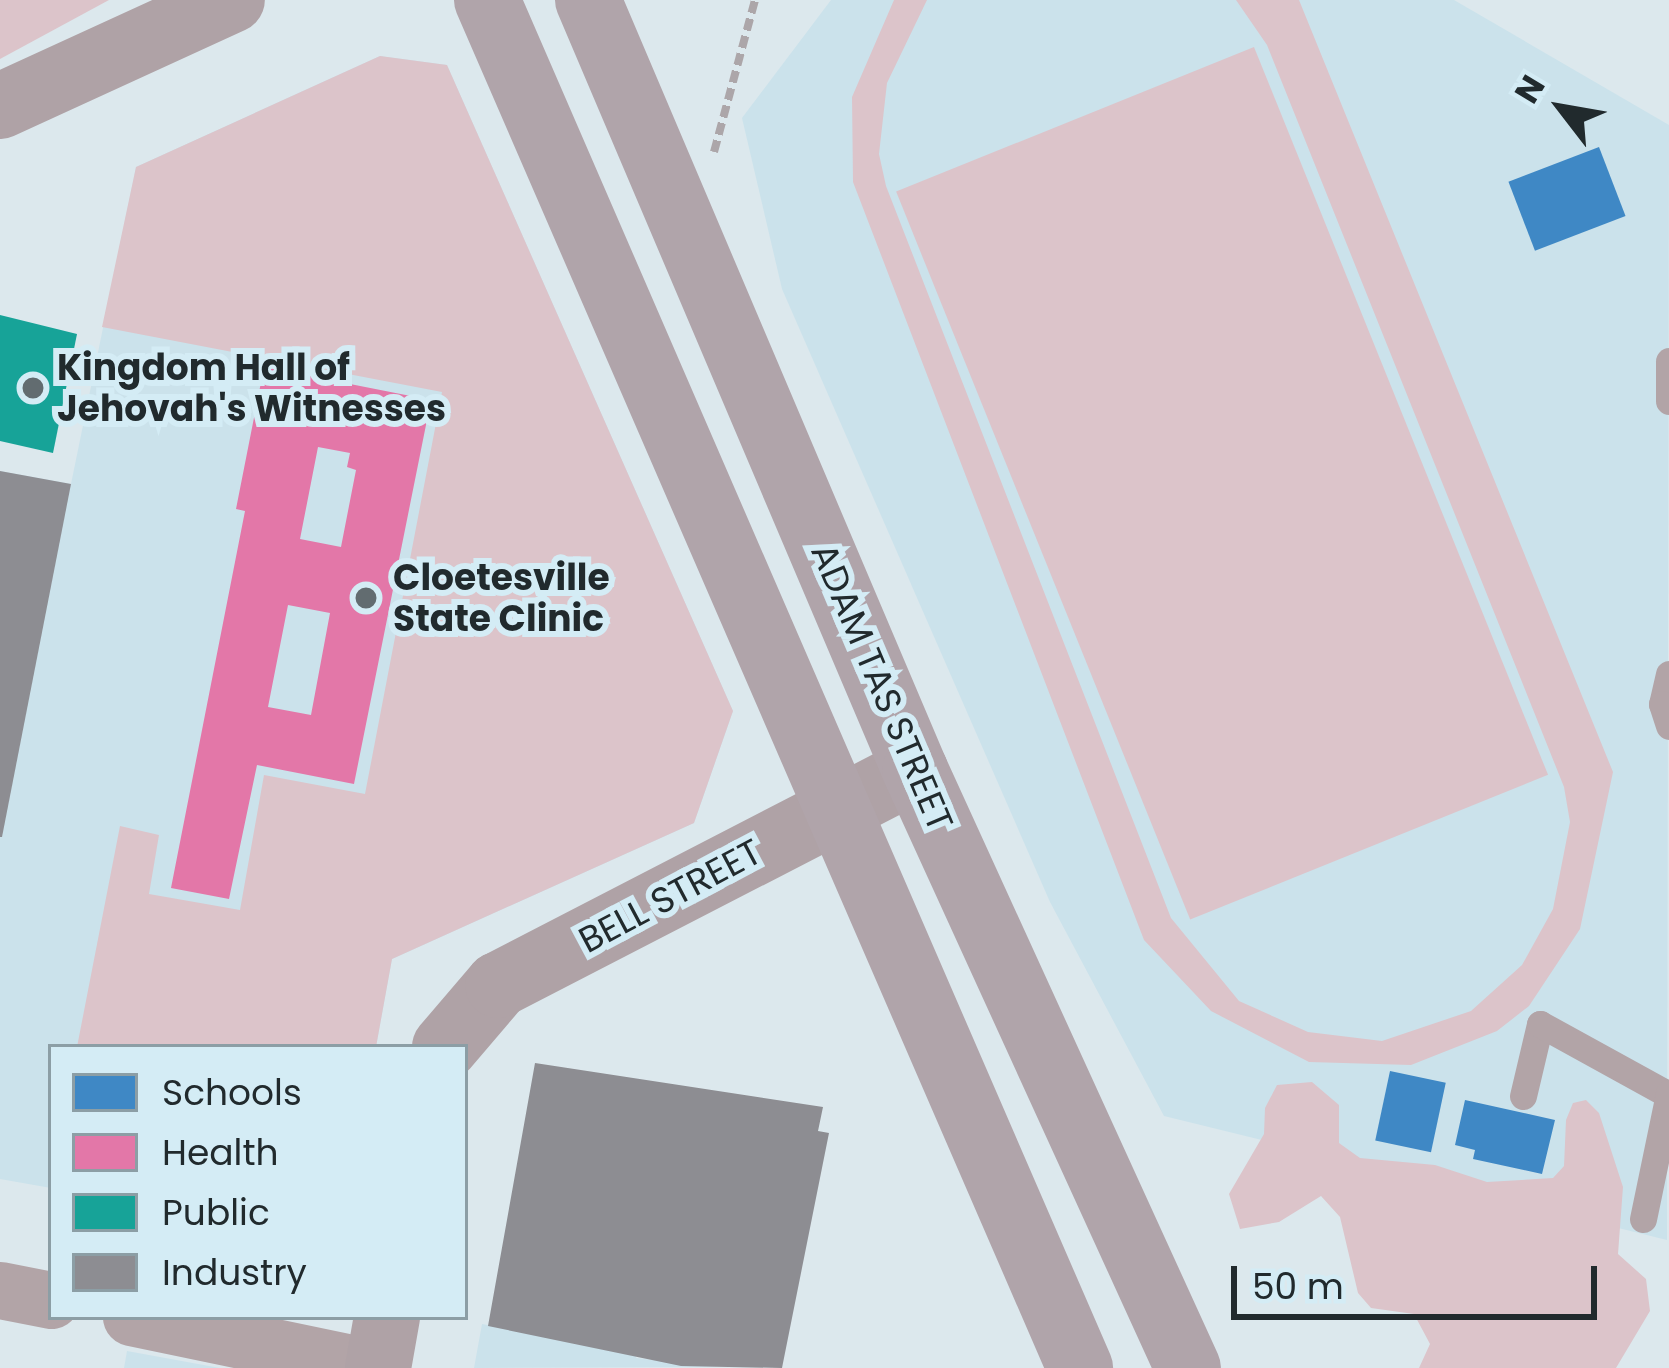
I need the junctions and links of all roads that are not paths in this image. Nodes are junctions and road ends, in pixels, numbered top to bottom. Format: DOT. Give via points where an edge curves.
graph roads {
  1 [pos="232,0"];
  2 [pos="487,0"];
  3 [pos="588,0"];
  4 [pos="0,106"];
  5 [pos="1669,361"];
  6 [pos="1669,401"];
  7 [pos="1669,674"];
  8 [pos="1669,726"];
  9 [pos="915,770"];
  10 [pos="837,808"];
  11 [pos="448,1044"];
  12 [pos="1669,1094"];
  13 [pos="1522,1096"];
  14 [pos="1643,1219"];
  15 [pos="0,1290"];
  16 [pos="48,1299"];
  17 [pos="145,1320"];
  18 [pos="386,1320"];
  19 [pos="376,1368"];
  20 [pos="1080,1368"];
  21 [pos="1188,1368"];
  1 -- 4 [label="street"];
  2 -- 10 [label="main road"];
  3 -- 9 [label="main road, ADAM TAS STREET"];
  5 -- 6 [label="lane"];
  7 -- 8 [label="lane" via="1661,704"];
  9 -- 10 [label="street, BELL STREET"];
  9 -- 21 [label="main road, ADAM TAS STREET"];
  10 -- 11 [label="street, BELL STREET" via="498,985"];
  10 -- 20 [label="main road"];
  12 -- 13 [label="lane" via="1540,1024"];
  12 -- 14 [label="lane"];
  15 -- 16 [label="street"];
  17 -- 19 [label="street"];
  18 -- 19 [label="street"];
}
